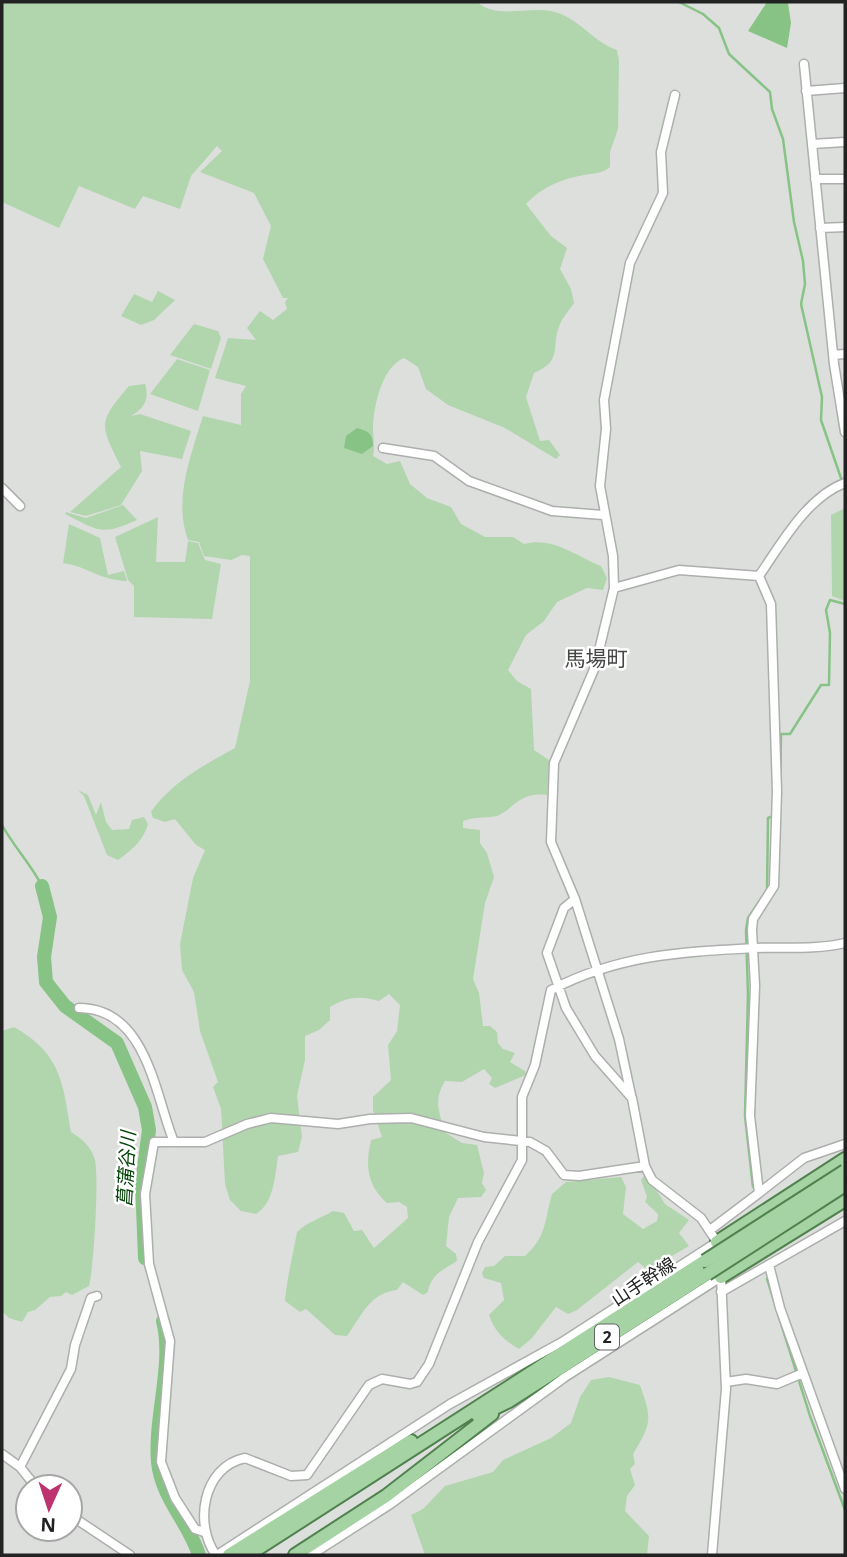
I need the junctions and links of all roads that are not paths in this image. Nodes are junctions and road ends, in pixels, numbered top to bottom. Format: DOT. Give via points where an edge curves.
graph roads {
  1 [pos="804,64"];
  2 [pos="845,88"];
  3 [pos="806,91"];
  4 [pos="675,95"];
  5 [pos="845,142"];
  6 [pos="812,144"];
  7 [pos="845,179"];
  8 [pos="815,180"];
  9 [pos="845,227"];
  10 [pos="820,228"];
  11 [pos="845,354"];
  12 [pos="833,355"];
  13 [pos="845,432"];
  14 [pos="383,448"];
  15 [pos="845,482"];
  16 [pos="2,488"];
  17 [pos="20,506"];
  18 [pos="603,515"];
  19 [pos="759,576"];
  20 [pos="614,588"];
  21 [pos="575,900"];
  22 [pos="845,943"];
  23 [pos="754,948"];
  24 [pos="598,968"];
  25 [pos="559,986"];
  26 [pos="79,1008"];
  27 [pos="632,1098"];
  28 [pos="522,1140"];
  29 [pos="174,1142"];
  30 [pos="845,1144"];
  31 [pos="845,1159"];
  32 [pos="645,1166"];
  33 [pos="845,1171"];
  34 [pos="845,1185"];
  35 [pos="759,1193"];
  36 [pos="845,1200"];
  37 [pos="845,1221"];
  38 [pos="710,1230"];
  39 [pos="717,1242"];
  40 [pos="769,1265"];
  41 [pos="706,1268"];
  42 [pos="721,1277"];
  43 [pos="721,1292"];
  44 [pos="97,1296"];
  45 [pos="803,1373"];
  46 [pos="525,1378"];
  47 [pos="726,1382"];
  48 [pos="509,1401"];
  49 [pos="424,1442"];
  50 [pos="2,1454"];
  51 [pos="391,1458"];
  52 [pos="20,1467"];
  53 [pos="25,1473"];
  54 [pos="845,1489"];
  55 [pos="84,1525"];
  56 [pos="204,1532"];
  57 [pos="130,1555"];
  58 [pos="217,1555"];
  59 [pos="229,1555"];
  60 [pos="248,1555"];
  61 [pos="295,1555"];
  62 [pos="311,1555"];
  63 [pos="712,1555"];
  1 -- 3 [label="street"];
  2 -- 3 [label="street"];
  3 -- 6 [label="street"];
  4 -- 18 [label="street" via="661,152 663,194 630,263 621,297 604,400"];
  5 -- 6 [label="street"];
  6 -- 8 [label="street"];
  7 -- 8 [label="street"];
  8 -- 10 [label="street"];
  9 -- 10 [label="street"];
  10 -- 12 [label="street"];
  11 -- 12 [label="street"];
  12 -- 13 [label="street"];
  14 -- 18 [label="street" via="434,456 469,481 552,511"];
  15 -- 19 [label="street" via="825,492"];
  16 -- 17 [label="street"];
  18 -- 20 [label="street" via="613,556"];
  19 -- 20 [label="street" via="678,570"];
  19 -- 23 [label="street" via="771,604 777,791 774,886 753,919"];
  20 -- 21 [label="street" via="594,667 554,763 551,842"];
  21 -- 24 [label="street"];
  21 -- 25 [label="street" via="564,908 549,942 549,961"];
  22 -- 23 [label="street"];
  23 -- 24 [label="street" via="665,955"];
  23 -- 35 [label="street" via="749,1087"];
  24 -- 25 [label="street"];
  24 -- 27 [label="street"];
  25 -- 27 [label="street" via="590,1049"];
  25 -- 28 [label="street" via="551,990 535,1065 522,1097"];
  26 -- 29 [label="street" via="108,1015 137,1044 158,1086"];
  27 -- 32 [label="street"];
  28 -- 29 [label="street" via="484,1137 411,1118 338,1124 284,1117 260,1119 205,1142"];
  28 -- 32 [label="street" via="540,1146 564,1175"];
  28 -- 56 [label="street" via="522,1160 478,1242 440,1343 422,1377 410,1384 382,1379 369,1385 307,1475 291,1476 251,1459 235,1462 210,1485"];
  29 -- 56 [label="street" via="154,1142 145,1194 149,1264 170,1341 161,1462 175,1498 195,1529"];
  30 -- 35 [label="street" via="804,1158"];
  31 -- 39 [label="main road"];
  32 -- 38 [label="street" via="659,1187"];
  33 -- 41 [label="main road, 山手幹線 / 2, bridge"];
  34 -- 41 [label="main road, 山手幹線 / 2, bridge"];
  35 -- 38 [label="street"];
  36 -- 42 [label="main road"];
  37 -- 40 [label="street"];
  38 -- 39 [label="street"];
  39 -- 42 [label="street"];
  39 -- 58 [label="street" via="562,1342 450,1404"];
  40 -- 43 [label="street"];
  40 -- 45 [label="street"];
  41 -- 46 [label="main road, 山手幹線 / 2"];
  41 -- 48 [label="main road, 山手幹線 / 2"];
  42 -- 43 [label="street"];
  42 -- 62 [label="street" via="548,1389 389,1505"];
  43 -- 47 [label="street"];
  44 -- 52 [label="street" via="91,1298 71,1369"];
  45 -- 47 [label="street" via="777,1384 747,1379"];
  45 -- 54 [label="street"];
  46 -- 49 [label="main road, 山手幹線 / 2"];
  46 -- 51 [label="main road"];
  47 -- 63 [label="street"];
  48 -- 49 [label="main road, 山手幹線 / 2"];
  48 -- 61 [label="main road" via="406,1482"];
  49 -- 51 [label="main road, 山手幹線 / 2"];
  50 -- 52 [label="street"];
  51 -- 59 [label="main road" via="348,1479"];
  51 -- 60 [label="main road, 山手幹線 / 2"];
  52 -- 53 [label="street"];
  55 -- 57 [label="street"];
  56 -- 58 [label="street"];
}
